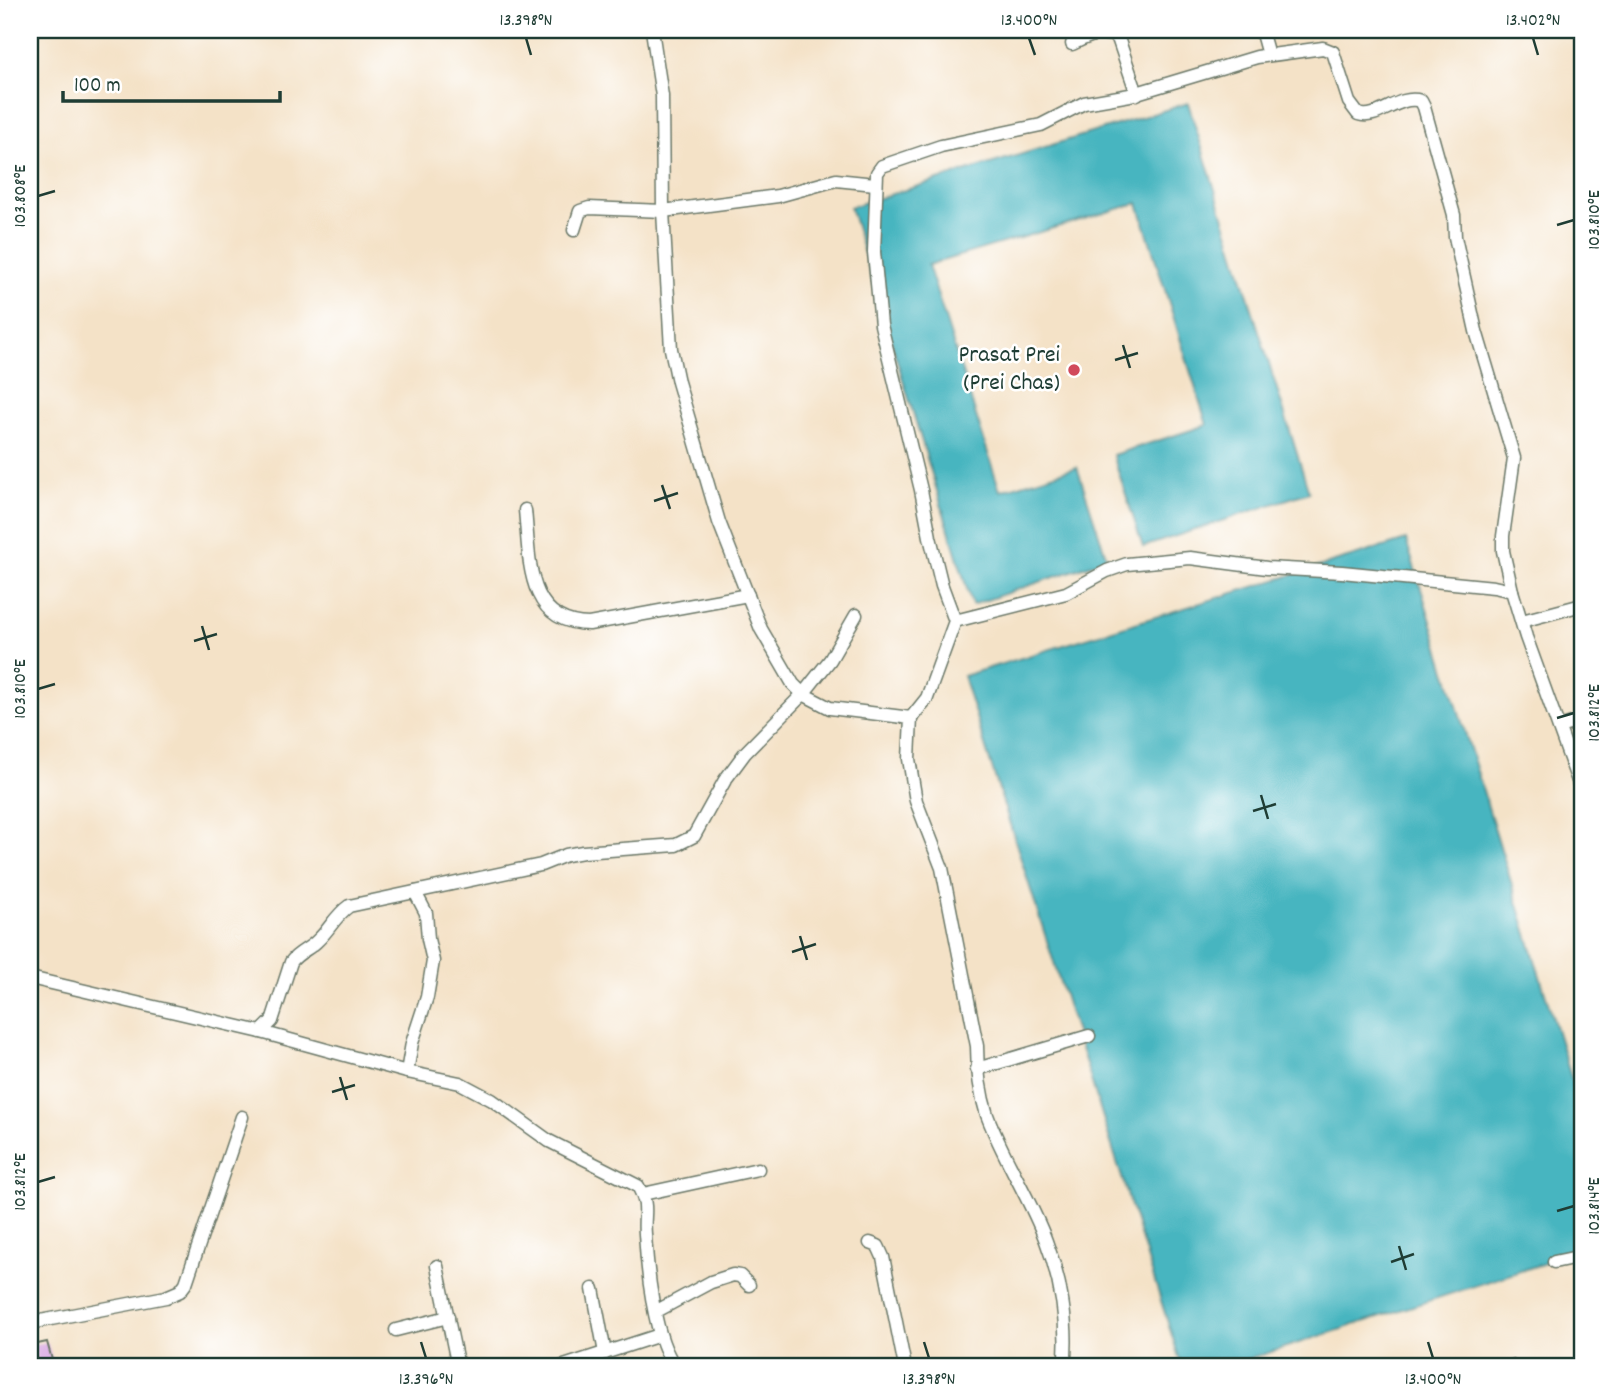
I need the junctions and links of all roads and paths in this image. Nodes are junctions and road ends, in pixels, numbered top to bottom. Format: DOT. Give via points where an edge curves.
graph roads {
  1 [pos="652,30"];
  2 [pos="1261,30"];
  3 [pos="1072,44"];
  4 [pos="1268,55"];
  5 [pos="1137,94"];
  6 [pos="875,184"];
  7 [pos="663,211"];
  8 [pos="574,230"];
  9 [pos="525,510"];
  10 [pos="1513,591"];
  11 [pos="748,595"];
  12 [pos="1582,605"];
  13 [pos="856,615"];
  14 [pos="955,621"];
  15 [pos="1522,621"];
  16 [pos="803,694"];
  17 [pos="911,718"];
  18 [pos="1582,720"];
  19 [pos="1559,727"];
  20 [pos="1582,792"];
  21 [pos="415,892"];
  22 [pos="30,978"];
  23 [pos="261,1032"];
  24 [pos="1089,1036"];
  25 [pos="977,1069"];
  26 [pos="407,1072"];
  27 [pos="242,1117"];
  28 [pos="758,1169"];
  29 [pos="643,1195"];
  30 [pos="870,1243"];
  31 [pos="1582,1256"];
  32 [pos="1554,1262"];
  33 [pos="437,1266"];
  34 [pos="749,1284"];
  35 [pos="593,1289"];
  36 [pos="655,1312"];
  37 [pos="448,1317"];
  38 [pos="30,1323"];
  39 [pos="396,1330"];
  40 [pos="660,1335"];
  41 [pos="604,1353"];
  42 [pos="458,1367"];
  43 [pos="561,1367"];
  44 [pos="676,1367"];
  45 [pos="905,1367"];
  46 [pos="1064,1367"];
  1 -- 7 [label="street" via="662,96"];
  2 -- 4 [label="street"];
  3 -- 5 [label="street" via="1096,34 1118,38"];
  4 -- 5 [label="street"];
  4 -- 10 [label="street" via="1318,48 1333,52 1349,102 1362,116 1409,98 1421,101 1424,107 1454,215 1476,331 1512,446 1503,551"];
  5 -- 6 [label="street" via="1084,103 1028,129 941,146 889,163 877,173"];
  6 -- 7 [label="street" via="836,180 778,196"];
  6 -- 14 [label="street" via="874,252 881,325 942,586"];
  7 -- 8 [label="street" via="586,209 580,211"];
  7 -- 11 [label="street" via="671,349 678,382 719,522"];
  9 -- 11 [label="street" via="536,592 559,618 573,624"];
  10 -- 14 [label="street" via="1190,558 1128,564 1066,593"];
  10 -- 15 [label="street"];
  11 -- 16 [label="street" via="761,629"];
  12 -- 15 [label="street"];
  13 -- 16 [label="street"];
  14 -- 17 [label="street" via="927,698"];
  15 -- 19 [label="street"];
  16 -- 17 [label="street" via="830,708"];
  16 -- 21 [label="street" via="745,753 698,831 687,840 676,845 566,855 541,865"];
  17 -- 25 [label="street" via="909,759 916,801 942,868 977,1046"];
  18 -- 19 [label="street"];
  19 -- 20 [label="street"];
  21 -- 23 [label="street" via="359,903 339,914 319,940 291,962 272,1021"];
  21 -- 26 [label="street" via="426,913 433,961"];
  22 -- 23 [label="street"];
  23 -- 26 [label="street"];
  24 -- 25 [label="street"];
  25 -- 46 [label="street" via="987,1114 1046,1239 1058,1277"];
  26 -- 29 [label="street" via="460,1083 549,1141 638,1186"];
  27 -- 38 [label="street" via="180,1291"];
  28 -- 29 [label="street"];
  29 -- 36 [label="street"];
  30 -- 45 [label="street" via="878,1246 883,1257"];
  31 -- 32 [label="street"];
  33 -- 37 [label="street"];
  34 -- 36 [label="street" via="740,1276 724,1278"];
  35 -- 41 [label="street"];
  36 -- 40 [label="street"];
  37 -- 39 [label="street"];
  37 -- 42 [label="street"];
  40 -- 41 [label="street"];
  40 -- 44 [label="street"];
  41 -- 43 [label="street"];
}
